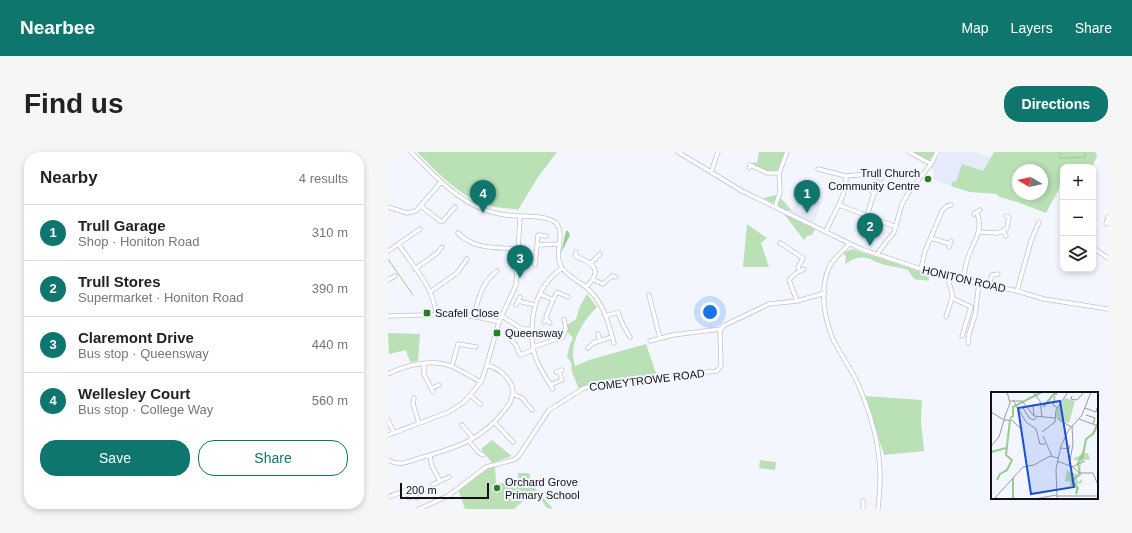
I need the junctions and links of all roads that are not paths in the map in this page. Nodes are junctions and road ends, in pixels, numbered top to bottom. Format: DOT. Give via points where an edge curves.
graph roads {
  1 [pos="411,152"];
  2 [pos="678,152"];
  3 [pos="718,152"];
  4 [pos="787,152"];
  5 [pos="909,152"];
  6 [pos="936,152"];
  7 [pos="930,164"];
  8 [pos="750,165"];
  9 [pos="820,169"];
  10 [pos="711,172"];
  11 [pos="779,174"];
  12 [pos="846,176"];
  13 [pos="879,177"];
  14 [pos="441,182"];
  15 [pos="870,190"];
  16 [pos="949,204"];
  17 [pos="839,205"];
  18 [pos="388,207"];
  19 [pos="422,207"];
  20 [pos="455,207"];
  21 [pos="775,207"];
  22 [pos="977,212"];
  23 [pos="520,216"];
  24 [pos="867,216"];
  25 [pos="1108,216"];
  26 [pos="1009,217"];
  27 [pos="1039,222"];
  28 [pos="1101,222"];
  29 [pos="1107,224"];
  30 [pos="896,228"];
  31 [pos="417,230"];
  32 [pos="826,231"];
  33 [pos="1003,231"];
  34 [pos="979,232"];
  35 [pos="458,233"];
  36 [pos="546,236"];
  37 [pos="1006,236"];
  38 [pos="931,238"];
  39 [pos="780,243"];
  40 [pos="537,244"];
  41 [pos="559,244"];
  42 [pos="849,244"];
  43 [pos="950,244"];
  44 [pos="399,245"];
  45 [pos="439,248"];
  46 [pos="518,248"];
  47 [pos="388,250"];
  48 [pos="1096,250"];
  49 [pos="600,254"];
  50 [pos="877,254"];
  51 [pos="575,256"];
  52 [pos="1108,258"];
  53 [pos="465,261"];
  54 [pos="591,263"];
  55 [pos="535,264"];
  56 [pos="562,268"];
  57 [pos="415,269"];
  58 [pos="804,269"];
  59 [pos="921,269"];
  60 [pos="800,271"];
  61 [pos="494,272"];
  62 [pos="996,273"];
  63 [pos="613,275"];
  64 [pos="395,276"];
  65 [pos="949,277"];
  66 [pos="388,280"];
  67 [pos="594,280"];
  68 [pos="963,280"];
  69 [pos="979,283"];
  70 [pos="989,285"];
  71 [pos="586,288"];
  72 [pos="1017,291"];
  73 [pos="430,292"];
  74 [pos="825,293"];
  75 [pos="540,294"];
  76 [pos="649,295"];
  77 [pos="568,297"];
  78 [pos="952,298"];
  79 [pos="553,300"];
  80 [pos="518,301"];
  81 [pos="797,301"];
  82 [pos="535,305"];
  83 [pos="1108,309"];
  84 [pos="436,315"];
  85 [pos="388,316"];
  86 [pos="474,316"];
  87 [pos="502,316"];
  88 [pos="606,316"];
  89 [pos="946,317"];
  90 [pos="566,321"];
  91 [pos="499,322"];
  92 [pos="547,322"];
  93 [pos="532,329"];
  94 [pos="721,329"];
  95 [pos="598,334"];
  96 [pos="624,335"];
  97 [pos="962,336"];
  98 [pos="612,337"];
  99 [pos="660,338"];
  100 [pos="474,341"];
  101 [pos="512,341"];
  102 [pos="600,341"];
  103 [pos="650,341"];
  104 [pos="967,342"];
  105 [pos="614,343"];
  106 [pos="533,348"];
  107 [pos="588,348"];
  108 [pos="424,364"];
  109 [pos="487,365"];
  110 [pos="452,366"];
  111 [pos="559,371"];
  112 [pos="388,374"];
  113 [pos="481,382"];
  114 [pos="439,385"];
  115 [pos="550,385"];
  116 [pos="552,389"];
  117 [pos="513,394"];
  118 [pos="470,395"];
  119 [pos="414,398"];
  120 [pos="480,404"];
  121 [pos="529,409"];
  122 [pos="388,420"];
  123 [pos="419,423"];
  124 [pos="495,423"];
  125 [pos="463,428"];
  126 [pos="394,433"];
  127 [pos="388,435"];
  128 [pos="515,436"];
  129 [pos="473,438"];
  130 [pos="469,441"];
  131 [pos="483,455"];
  132 [pos="430,456"];
  133 [pos="389,462"];
  134 [pos="450,477"];
  135 [pos="440,480"];
  136 [pos="418,485"];
  137 [pos="432,485"];
  138 [pos="413,488"];
  139 [pos="388,496"];
  140 [pos="409,498"];
  141 [pos="863,501"];
  142 [pos="419,509"];
  143 [pos="863,509"];
  144 [pos="878,509"];
  1 -- 14 [label="street"];
  2 -- 10 [label="street, HONITON ROAD"];
  3 -- 10 [label="street"];
  4 -- 11 [label="street"];
  5 -- 7 [label="street"];
  6 -- 7 [label="street"];
  7 -- 30 [label="street" via="906,197"];
  8 -- 11 [label="street" via="767,173"];
  9 -- 12 [label="street"];
  10 -- 21 [label="street, HONITON ROAD"];
  11 -- 21 [label="street" via="780,192"];
  12 -- 13 [label="street" via="869,174"];
  12 -- 17 [label="street"];
  14 -- 19 [label="street"];
  14 -- 23 [label="street" via="470,204 484,210"];
  15 -- 24 [label="street" via="876,192"];
  16 -- 38 [label="street" via="942,211"];
  17 -- 24 [label="street"];
  17 -- 32 [label="street"];
  18 -- 19 [label="street" via="410,213"];
  19 -- 20 [label="street" via="440,221 454,212"];
  21 -- 32 [label="street, HONITON ROAD"];
  22 -- 34 [label="street"];
  23 -- 41 [label="street" via="546,218 555,222 560,231"];
  23 -- 46 [label="street"];
  24 -- 30 [label="street"];
  25 -- 29 [label="street"];
  26 -- 33 [label="street" via="1007,228"];
  27 -- 72 [label="street" via="1028,249"];
  28 -- 29 [label="street"];
  30 -- 50 [label="street"];
  31 -- 44 [label="street"];
  32 -- 42 [label="street, HONITON ROAD"];
  33 -- 34 [label="street"];
  33 -- 37 [label="street"];
  34 -- 68 [label="street" via="970,252"];
  35 -- 46 [label="street" via="482,246"];
  36 -- 40 [label="street" via="536,235"];
  38 -- 43 [label="street"];
  38 -- 59 [label="street"];
  39 -- 60 [label="street" via="804,257 798,266"];
  40 -- 41 [label="street"];
  40 -- 55 [label="street"];
  41 -- 56 [label="street" via="558,256"];
  42 -- 50 [label="street, HONITON ROAD"];
  42 -- 74 [label="street" via="830,266"];
  44 -- 47 [label="street"];
  44 -- 57 [label="street"];
  45 -- 57 [label="street" via="433,257"];
  46 -- 87 [label="street" via="516,286"];
  48 -- 52 [label="street"];
  49 -- 54 [label="street"];
  50 -- 59 [label="street, HONITON ROAD"];
  51 -- 54 [label="street"];
  53 -- 73 [label="street" via="457,273"];
  54 -- 67 [label="street" via="595,270"];
  56 -- 71 [label="street"];
  56 -- 75 [label="street" via="550,278"];
  57 -- 73 [label="street"];
  58 -- 60 [label="street"];
  59 -- 65 [label="street, HONITON ROAD"];
  60 -- 81 [label="street" via="790,280"];
  61 -- 86 [label="street" via="479,294"];
  62 -- 70 [label="street"];
  63 -- 67 [label="street" via="603,284"];
  64 -- 66 [label="street"];
  65 -- 68 [label="street, HONITON ROAD"];
  65 -- 78 [label="street"];
  67 -- 71 [label="street"];
  68 -- 69 [label="street, HONITON ROAD"];
  69 -- 70 [label="street, HONITON ROAD"];
  69 -- 104 [label="street" via="975,315"];
  70 -- 72 [label="street, HONITON ROAD"];
  71 -- 88 [label="street" via="600,304"];
  72 -- 83 [label="street, HONITON ROAD" via="1061,303"];
  73 -- 84 [label="street" via="435,302"];
  74 -- 81 [label="street"];
  74 -- 144 [label="street" via="825,311 833,338 859,384 879,446 881,476"];
  75 -- 79 [label="street"];
  75 -- 82 [label="street"];
  76 -- 99 [label="street"];
  77 -- 79 [label="street" via="556,291"];
  78 -- 89 [label="street"];
  78 -- 97 [label="street" via="971,307"];
  79 -- 92 [label="street" via="546,317"];
  80 -- 82 [label="street"];
  81 -- 94 [label="street" via="758,307"];
  82 -- 93 [label="street"];
  84 -- 85 [label="street"];
  84 -- 86 [label="street"];
  86 -- 91 [label="street"];
  87 -- 91 [label="street"];
  87 -- 93 [label="street" via="522,329"];
  88 -- 96 [label="street" via="618,311 629,335"];
  88 -- 98 [label="street"];
  90 -- 106 [label="street" via="566,331 557,342"];
  91 -- 109 [label="street"];
  93 -- 106 [label="street"];
  94 -- 99 [label="street"];
  94 -- 142 [label="street, COMEYTROWE ROAD" via="722,362 719,370 618,381 584,388 548,412 518,457 486,467 448,496"];
  95 -- 102 [label="street"];
  98 -- 102 [label="street"];
  98 -- 105 [label="street"];
  99 -- 103 [label="street"];
  100 -- 110 [label="street" via="474,347 456,344"];
  101 -- 106 [label="street" via="520,356"];
  102 -- 107 [label="street" via="590,343"];
  106 -- 115 [label="street" via="538,366"];
  108 -- 110 [label="street"];
  108 -- 112 [label="street" via="408,366"];
  108 -- 114 [label="street" via="424,374 432,390"];
  109 -- 113 [label="street"];
  109 -- 117 [label="street" via="497,368 503,374 511,384"];
  110 -- 113 [label="street"];
  111 -- 115 [label="street" via="562,382"];
  113 -- 118 [label="street"];
  115 -- 116 [label="street"];
  117 -- 121 [label="street" via="522,398"];
  117 -- 124 [label="street"];
  118 -- 120 [label="street"];
  118 -- 123 [label="street" via="449,412"];
  119 -- 123 [label="street" via="413,404"];
  122 -- 126 [label="street"];
  123 -- 126 [label="street"];
  124 -- 128 [label="street" via="512,441"];
  124 -- 129 [label="street"];
  125 -- 129 [label="street"];
  126 -- 127 [label="street"];
  129 -- 130 [label="street"];
  130 -- 131 [label="street" via="478,453"];
  130 -- 132 [label="street"];
  132 -- 133 [label="street" via="401,464"];
  132 -- 135 [label="street"];
  134 -- 135 [label="street"];
  135 -- 137 [label="street"];
  136 -- 138 [label="street"];
  138 -- 139 [label="street"];
  138 -- 140 [label="street" via="416,497"];
  141 -- 143 [label="street"];
}
